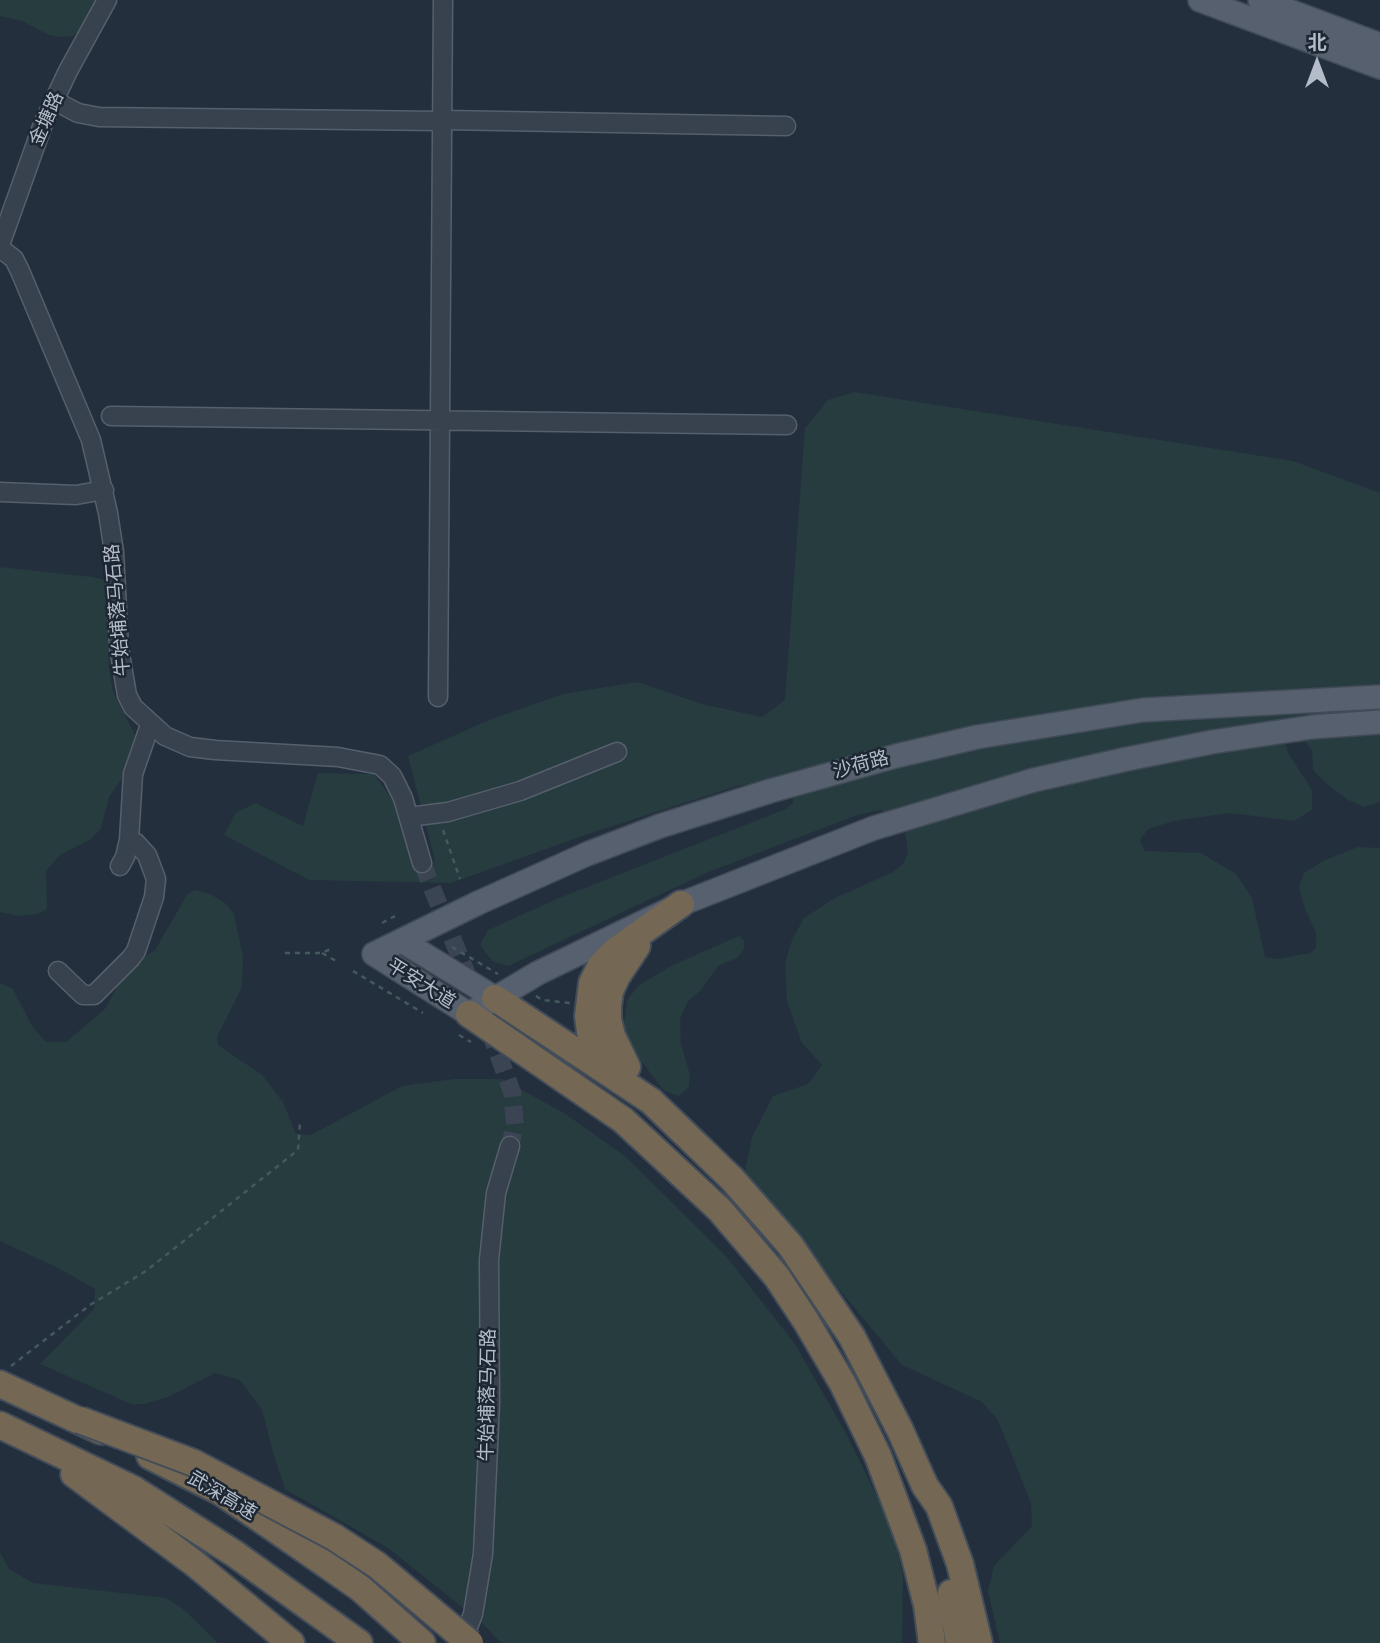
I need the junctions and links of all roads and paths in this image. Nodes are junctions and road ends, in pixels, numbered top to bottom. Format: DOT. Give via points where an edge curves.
graph roads {
  1 [pos="107,0"];
  2 [pos="443,0"];
  3 [pos="1200,0"];
  4 [pos="1260,0"];
  5 [pos="1380,45"];
  6 [pos="1380,67"];
  7 [pos="55,100"];
  8 [pos="442,120"];
  9 [pos="786,126"];
  10 [pos="0,246"];
  11 [pos="111,416"];
  12 [pos="440,420"];
  13 [pos="788,425"];
  14 [pos="104,491"];
  15 [pos="0,492"];
  16 [pos="438,697"];
  17 [pos="1380,697"];
  18 [pos="1380,722"];
  19 [pos="150,725"];
  20 [pos="617,752"];
  21 [pos="437,814"];
  22 [pos="409,817"];
  23 [pos="129,840"];
  24 [pos="422,863"];
  25 [pos="120,866"];
  26 [pos="460,879"];
  27 [pos="681,904"];
  28 [pos="395,910"];
  29 [pos="382,923"];
  30 [pos="402,941"];
  31 [pos="452,947"];
  32 [pos="333,948"];
  33 [pos="285,953"];
  34 [pos="322,953"];
  35 [pos="374,954"];
  36 [pos="335,961"];
  37 [pos="58,971"];
  38 [pos="353,971"];
  39 [pos="499,987"];
  40 [pos="533,994"];
  41 [pos="580,1004"];
  42 [pos="423,1013"];
  43 [pos="464,1024"];
  44 [pos="470,1042"];
  45 [pos="644,1094"];
  46 [pos="300,1122"];
  47 [pos="510,1146"];
  48 [pos="5,1376"];
  49 [pos="80,1420"];
  50 [pos="8,1428"];
  51 [pos="925,1486"];
  52 [pos="901,1523"];
  53 [pos="292,1643"];
  54 [pos="359,1643"];
  55 [pos="422,1643"];
  56 [pos="462,1643"];
  57 [pos="470,1643"];
  58 [pos="917,1643"];
  59 [pos="932,1643"];
  60 [pos="959,1643"];
  61 [pos="979,1643"];
  1 -- 7 [label="street, 金塘路"];
  2 -- 8 [label="street"];
  3 -- 6 [label="main road"];
  4 -- 5 [label="main road"];
  7 -- 8 [label="street" via="88,116"];
  7 -- 10 [label="street, 金塘路"];
  8 -- 9 [label="street"];
  8 -- 12 [label="street"];
  10 -- 14 [label="street, 牛始埔落马石路" via="14,259 29,291 90,440"];
  11 -- 12 [label="street"];
  12 -- 13 [label="street"];
  12 -- 16 [label="street"];
  14 -- 15 [label="street" via="76,495"];
  14 -- 19 [label="street, 牛始埔落马石路" via="114,552 124,681 133,707"];
  17 -- 30 [label="main road, 沙荷路" via="1143,710 977,737 896,756 648,831 522,882"];
  18 -- 27 [label="main road" via="1212,742 1034,780 874,828"];
  19 -- 22 [label="street, 牛始埔落马石路" via="190,747 338,757 380,765 396,784"];
  19 -- 23 [label="street" via="133,774"];
  20 -- 21 [label="street" via="520,791"];
  21 -- 22 [label="street"];
  21 -- 26 [label="path"];
  22 -- 24 [label="street, 牛始埔落马石路"];
  23 -- 25 [label="street"];
  23 -- 37 [label="street" via="146,855 156,879 136,951 94,995 83,995"];
  27 -- 39 [label="main road"];
  27 -- 45 [label="highway" via="630,954 613,983 608,1006 618,1052"];
  28 -- 29 [label="path" via="395,916"];
  30 -- 35 [label="main road, 沙荷路"];
  30 -- 39 [label="main road, 平安大道"];
  31 -- 39 [label="path"];
  32 -- 34 [label="path"];
  33 -- 34 [label="path"];
  34 -- 36 [label="path"];
  35 -- 43 [label="main road, 平安大道"];
  38 -- 42 [label="path"];
  39 -- 43 [label="main road"];
  39 -- 45 [label="highway"];
  40 -- 41 [label="path" via="542,1000"];
  43 -- 44 [label="path"];
  43 -- 52 [label="highway" via="622,1119 750,1244 806,1321 843,1384 877,1456"];
  45 -- 51 [label="highway" via="747,1196 823,1291 852,1337"];
  46 -- 48 [label="path" via="298,1150 146,1271 90,1305"];
  47 -- 56 [label="street, 牛始埔落马石路" via="496,1193 489,1260 490,1404 483,1554 473,1614"];
  48 -- 49 [label="highway, 武深高速" via="43,1404"];
  49 -- 55 [label="highway, 武深高速" via="221,1493 360,1588"];
  49 -- 57 [label="highway, bridge" via="194,1464 334,1537 377,1564"];
  50 -- 53 [label="highway" via="194,1563"];
  50 -- 54 [label="highway" via="133,1489 235,1554"];
  51 -- 60 [label="highway" via="926,1510 950,1588"];
  51 -- 61 [label="highway" via="939,1506 960,1563"];
  52 -- 58 [label="highway" via="915,1589"];
  52 -- 59 [label="highway" via="921,1578"];
}
